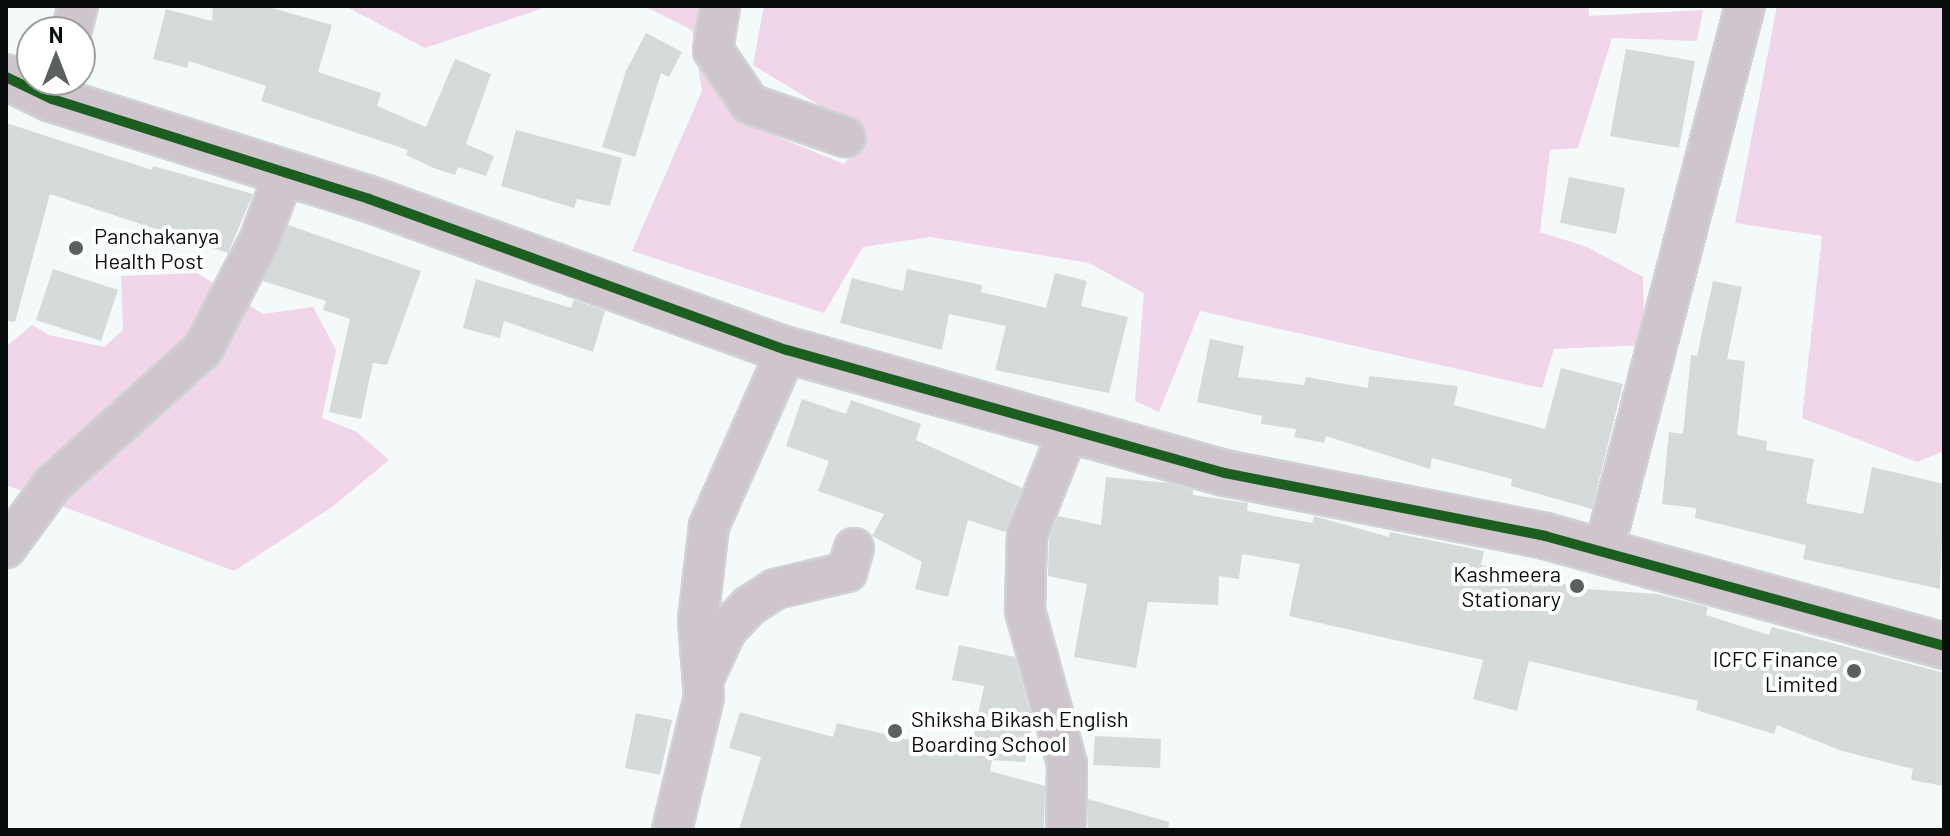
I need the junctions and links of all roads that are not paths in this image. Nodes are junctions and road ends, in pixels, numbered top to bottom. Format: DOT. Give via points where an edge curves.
graph roads {
  1 [pos="720,6"];
  2 [pos="1745,6"];
  3 [pos="72,96"];
  4 [pos="845,137"];
  5 [pos="285,172"];
  6 [pos="787,350"];
  7 [pos="1069,429"];
  8 [pos="6,548"];
  9 [pos="854,548"];
  10 [pos="1603,553"];
  11 [pos="1944,646"];
  12 [pos="703,680"];
  13 [pos="672,830"];
  14 [pos="1066,830"];
  1 -- 4 [label="street" via="713,50 750,104"];
  2 -- 10 [label="street"];
  3 -- 5 [label="street"];
  5 -- 6 [label="street"];
  5 -- 8 [label="street" via="259,241 203,349 52,485"];
  6 -- 7 [label="street"];
  6 -- 12 [label="street" via="709,526 698,620"];
  7 -- 10 [label="street" via="1225,473"];
  7 -- 14 [label="street" via="1027,535 1025,610 1067,764"];
  9 -- 12 [label="street" via="847,572 775,589 749,606 727,629"];
  10 -- 11 [label="street"];
  12 -- 13 [label="street" via="701,711"];
}
